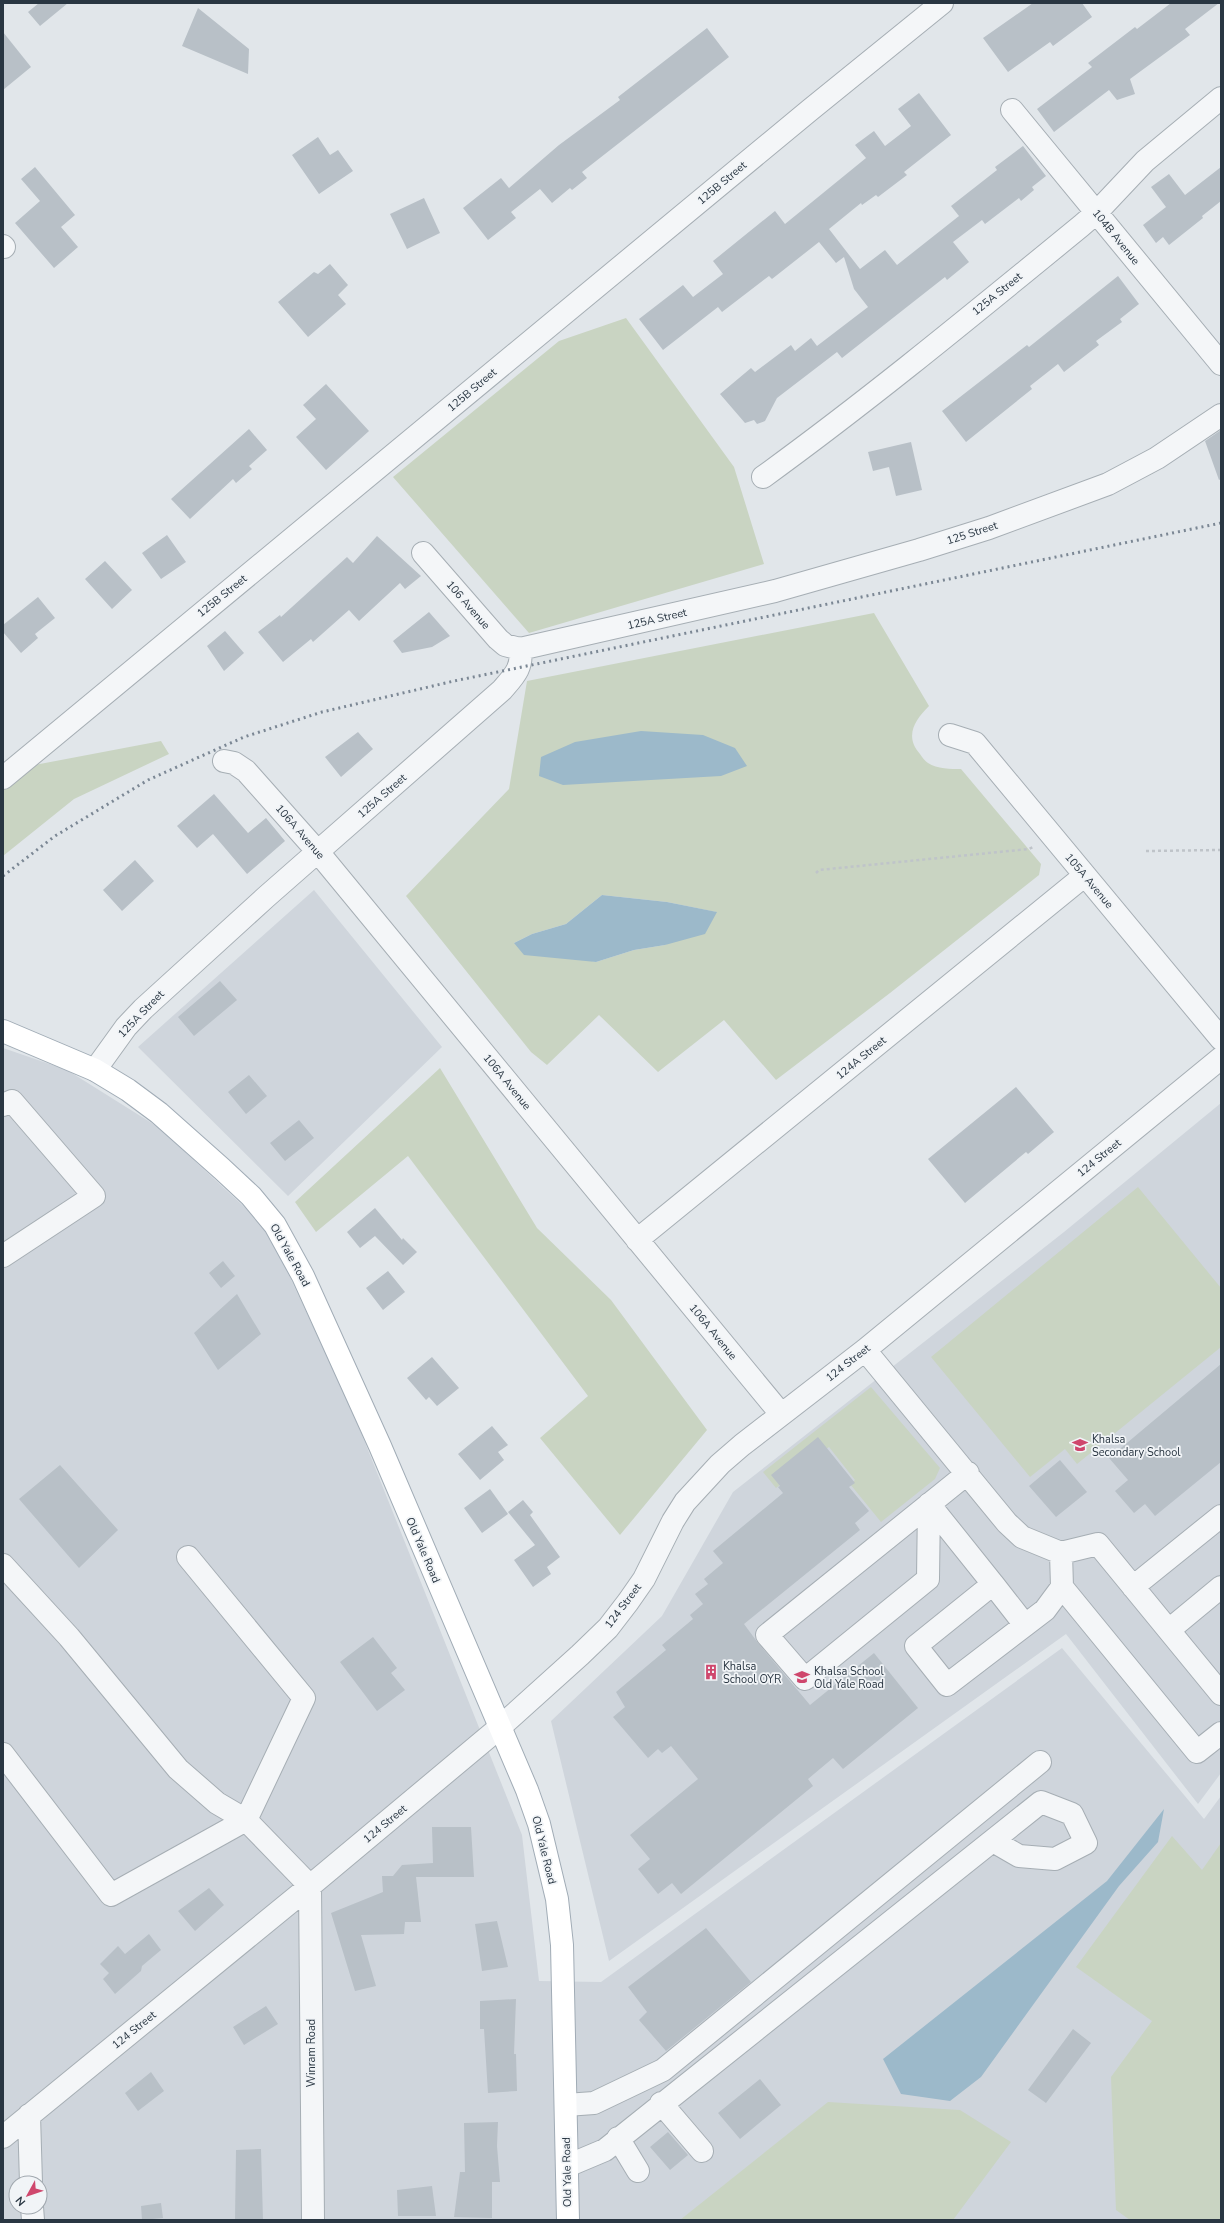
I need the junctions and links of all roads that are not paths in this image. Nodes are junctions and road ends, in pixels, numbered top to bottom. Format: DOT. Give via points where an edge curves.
graph roads {
  1 [pos="942,3"];
  2 [pos="1221,98"];
  3 [pos="1012,110"];
  4 [pos="1096,213"];
  5 [pos="1221,364"];
  6 [pos="1221,415"];
  7 [pos="763,477"];
  8 [pos="423,552"];
  9 [pos="705,609"];
  10 [pos="520,649"];
  11 [pos="950,734"];
  12 [pos="224,761"];
  13 [pos="3,778"];
  14 [pos="318,852"];
  15 [pos="1084,876"];
  16 [pos="3,1031"];
  17 [pos="1221,1039"];
  18 [pos="1221,1058"];
  19 [pos="95,1070"];
  20 [pos="3,1105"];
  21 [pos="637,1240"];
  22 [pos="3,1256"];
  23 [pos="865,1350"];
  24 [pos="781,1414"];
  25 [pos="968,1473"];
  26 [pos="929,1504"];
  27 [pos="1221,1516"];
  28 [pos="1061,1553"];
  29 [pos="188,1557"];
  30 [pos="3,1565"];
  31 [pos="994,1584"];
  32 [pos="1133,1587"];
  33 [pos="1221,1587"];
  34 [pos="1062,1588"];
  35 [pos="1025,1625"];
  36 [pos="1169,1630"];
  37 [pos="1221,1694"];
  38 [pos="499,1728"];
  39 [pos="1221,1732"];
  40 [pos="3,1754"];
  41 [pos="1040,1762"];
  42 [pos="246,1820"];
  43 [pos="993,1841"];
  44 [pos="310,1886"];
  45 [pos="661,2103"];
  46 [pos="566,2105"];
  47 [pos="29,2116"];
  48 [pos="3,2137"];
  49 [pos="618,2138"];
  50 [pos="702,2151"];
  51 [pos="567,2166"];
  52 [pos="638,2171"];
  53 [pos="31,2175"];
  54 [pos="313,2220"];
  55 [pos="568,2220"];
  1 -- 13 [label="street, 125B Street"];
  2 -- 4 [label="street, 125A Street" via="1144,161"];
  3 -- 4 [label="street, 104B Avenue"];
  4 -- 5 [label="street, 104B Avenue"];
  4 -- 7 [label="street, 125A Street" via="964,321"];
  6 -- 9 [label="street, 125 Street" via="1157,458 1088,493 919,550"];
  8 -- 10 [label="street, 106 Avenue" via="498,639"];
  9 -- 10 [label="street, 125A Street"];
  10 -- 14 [label="street, 125A Street" via="520,669 502,690"];
  11 -- 15 [label="street, 105A Avenue" via="975,743"];
  12 -- 14 [label="street, 106A Avenue" via="234,763 246,771"];
  14 -- 19 [label="street, 125A Street" via="142,1009"];
  14 -- 21 [label="street, 106A Avenue"];
  15 -- 17 [label="street, 105A Avenue"];
  15 -- 21 [label="street, 124A Street"];
  16 -- 19 [label="main road, Old Yale Road"];
  18 -- 23 [label="street, 124 Street"];
  19 -- 38 [label="main road, Old Yale Road" via="159,1113 222,1168 264,1211 281,1235 303,1276 380,1446"];
  20 -- 22 [label="street" via="12,1101 94,1196"];
  21 -- 24 [label="street, 106A Avenue"];
  23 -- 24 [label="street, 124 Street"];
  23 -- 25 [label="street"];
  24 -- 38 [label="street, 124 Street" via="720,1464 685,1502 644,1579 608,1628"];
  25 -- 26 [label="street"];
  25 -- 28 [label="street" via="1007,1524 1022,1537"];
  26 -- 26 [label="street" via="767,1635 805,1679 928,1579"];
  26 -- 31 [label="street"];
  27 -- 32 [label="street"];
  28 -- 32 [label="street" via="1098,1544"];
  28 -- 34 [label="street"];
  29 -- 42 [label="street" via="304,1698"];
  30 -- 42 [label="street" via="69,1637 178,1769 217,1803"];
  31 -- 35 [label="street"];
  31 -- 35 [label="street" via="916,1646 947,1685"];
  32 -- 36 [label="street"];
  33 -- 36 [label="street"];
  34 -- 35 [label="street" via="1044,1610"];
  34 -- 39 [label="street" via="1197,1752"];
  36 -- 37 [label="street"];
  38 -- 44 [label="street, 124 Street"];
  38 -- 46 [label="main road, Old Yale Road" via="539,1824 556,1899 564,1980"];
  40 -- 42 [label="street" via="111,1895"];
  41 -- 46 [label="street" via="663,2070 594,2103"];
  42 -- 44 [label="street"];
  43 -- 45 [label="street"];
  44 -- 47 [label="street, 124 Street"];
  44 -- 54 [label="street, Winram Road"];
  45 -- 49 [label="street"];
  45 -- 50 [label="street"];
  46 -- 51 [label="main road, Old Yale Road"];
  47 -- 48 [label="street, 124 Street"];
  47 -- 53 [label="street"];
  49 -- 51 [label="street" via="605,2150"];
  49 -- 52 [label="street"];
  51 -- 55 [label="main road, Old Yale Road"];
}
